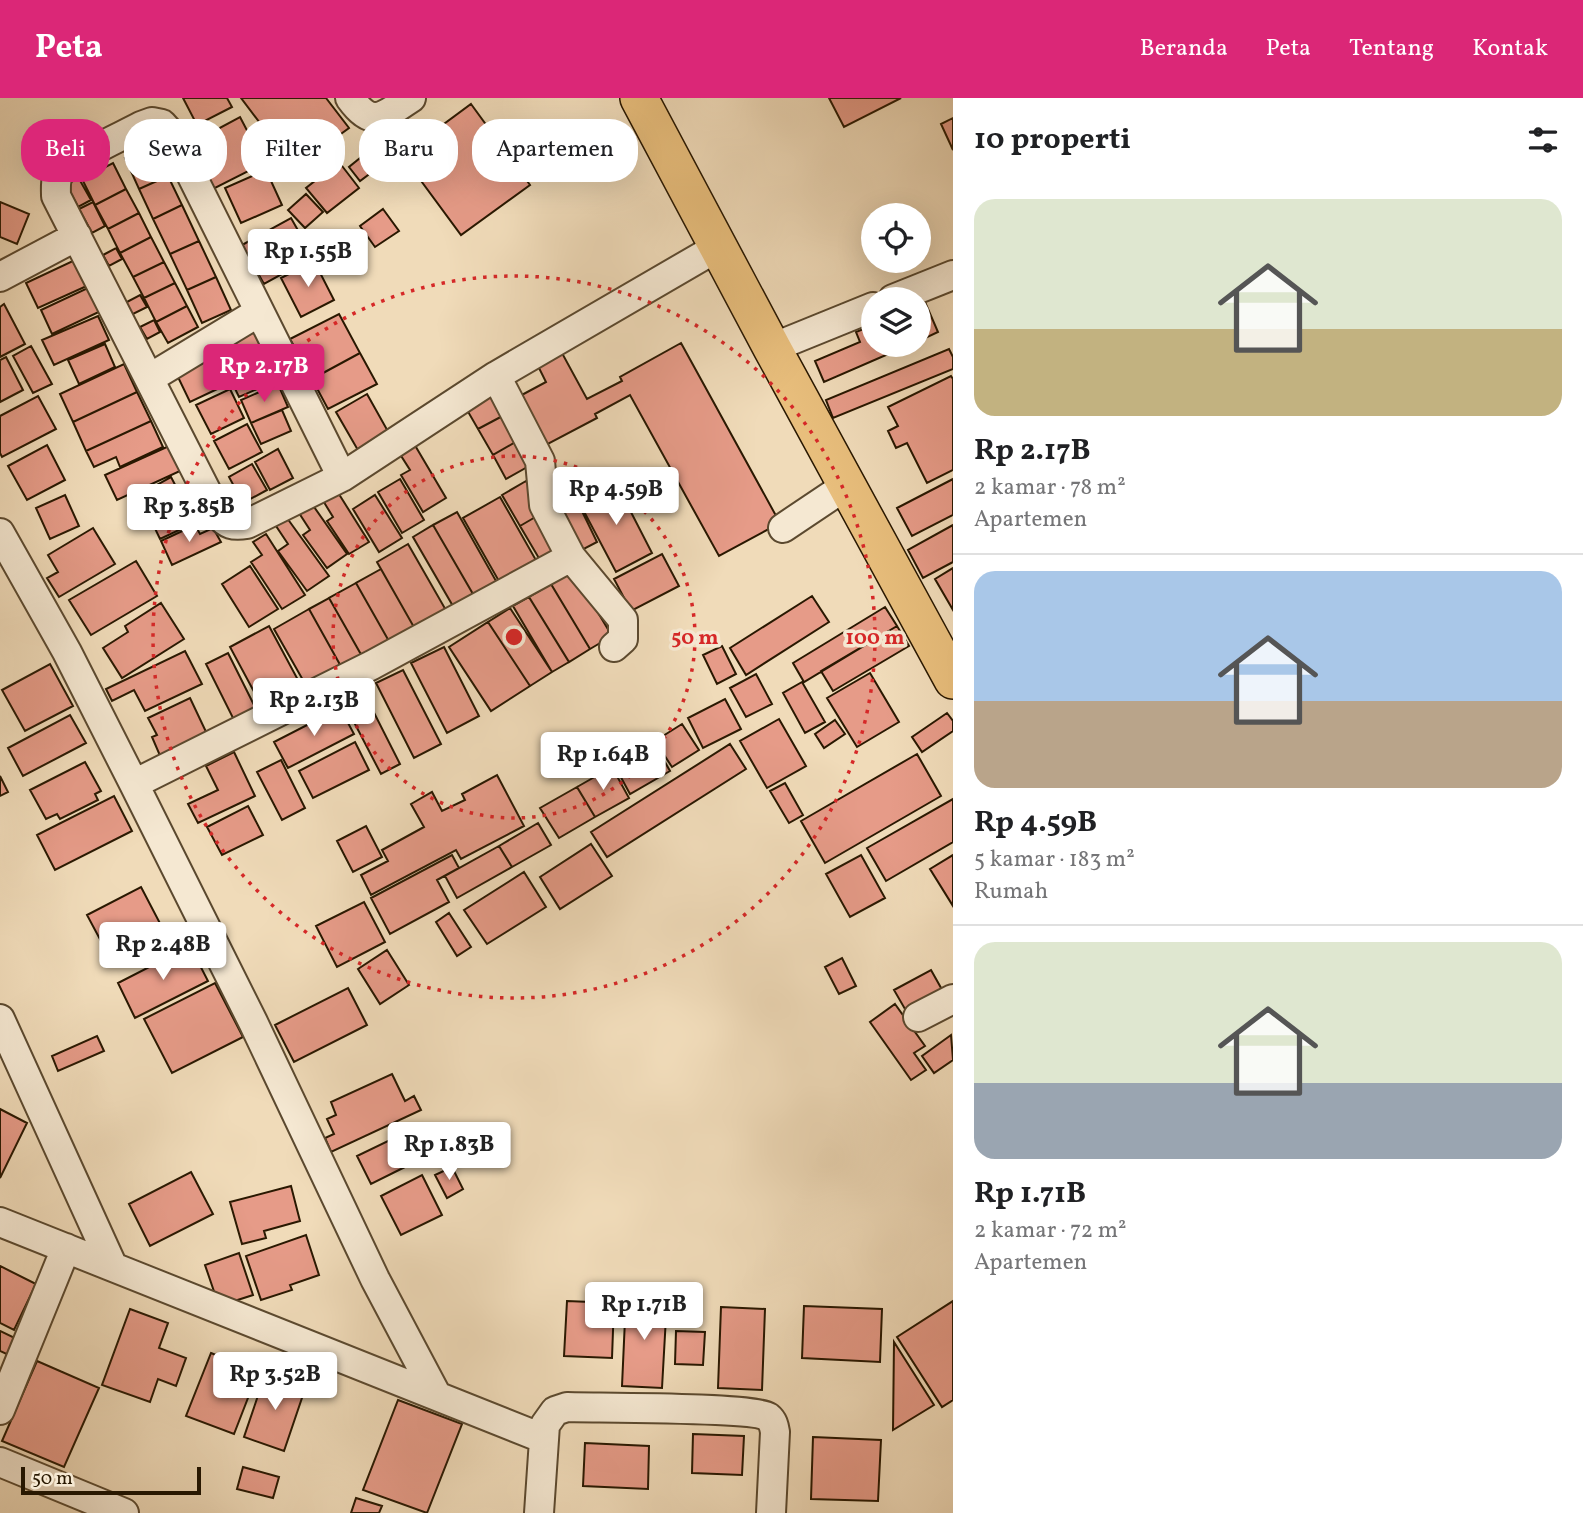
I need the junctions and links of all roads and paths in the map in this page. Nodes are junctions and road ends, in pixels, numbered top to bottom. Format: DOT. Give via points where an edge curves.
graph roads {
  1 [pos="350,98"];
  2 [pos="411,98"];
  3 [pos="639,98"];
  4 [pos="77,236"];
  5 [pos="718,247"];
  6 [pos="953,275"];
  7 [pos="0,277"];
  8 [pos="923,287"];
  9 [pos="259,312"];
  10 [pos="861,312"];
  11 [pos="772,348"];
  12 [pos="496,376"];
  13 [pos="150,378"];
  14 [pos="342,477"];
  15 [pos="847,485"];
  16 [pos="782,528"];
  17 [pos="0,533"];
  18 [pos="570,557"];
  19 [pos="614,648"];
  20 [pos="953,680"];
  21 [pos="134,784"];
  22 [pos="953,999"];
  23 [pos="918,1017"];
  24 [pos="0,1019"];
  25 [pos="0,1222"];
  26 [pos="66,1248"];
  27 [pos="113,1267"];
  28 [pos="437,1396"];
  29 [pos="0,1410"];
  30 [pos="542,1438"];
  31 [pos="0,1462"];
  32 [pos="124,1513"];
  33 [pos="539,1513"];
  34 [pos="771,1513"];
  1 -- 2 [label="street" via="362,114 372,118"];
  3 -- 5 [label="main road"];
  4 -- 7 [label="street"];
  4 -- 9 [label="street" via="56,196 60,173 141,126 162,124"];
  4 -- 13 [label="street"];
  5 -- 11 [label="main road"];
  5 -- 12 [label="street"];
  6 -- 8 [label="street"];
  9 -- 13 [label="street"];
  9 -- 14 [label="street"];
  10 -- 11 [label="street"];
  11 -- 15 [label="main road"];
  12 -- 14 [label="street"];
  12 -- 18 [label="street" via="540,461 544,505"];
  13 -- 14 [label="street" via="226,524 247,524"];
  15 -- 16 [label="street"];
  15 -- 20 [label="main road"];
  17 -- 21 [label="street"];
  18 -- 19 [label="street" via="623,620 623,639"];
  18 -- 21 [label="street" via="372,665"];
  21 -- 28 [label="street"];
  22 -- 23 [label="street"];
  24 -- 27 [label="street"];
  25 -- 26 [label="street"];
  26 -- 27 [label="street"];
  26 -- 29 [label="street"];
  27 -- 28 [label="street"];
  28 -- 30 [label="street"];
  30 -- 33 [label="street"];
  30 -- 34 [label="street" via="549,1417 566,1407 735,1411 766,1416 775,1432"];
  31 -- 32 [label="street"];
}
